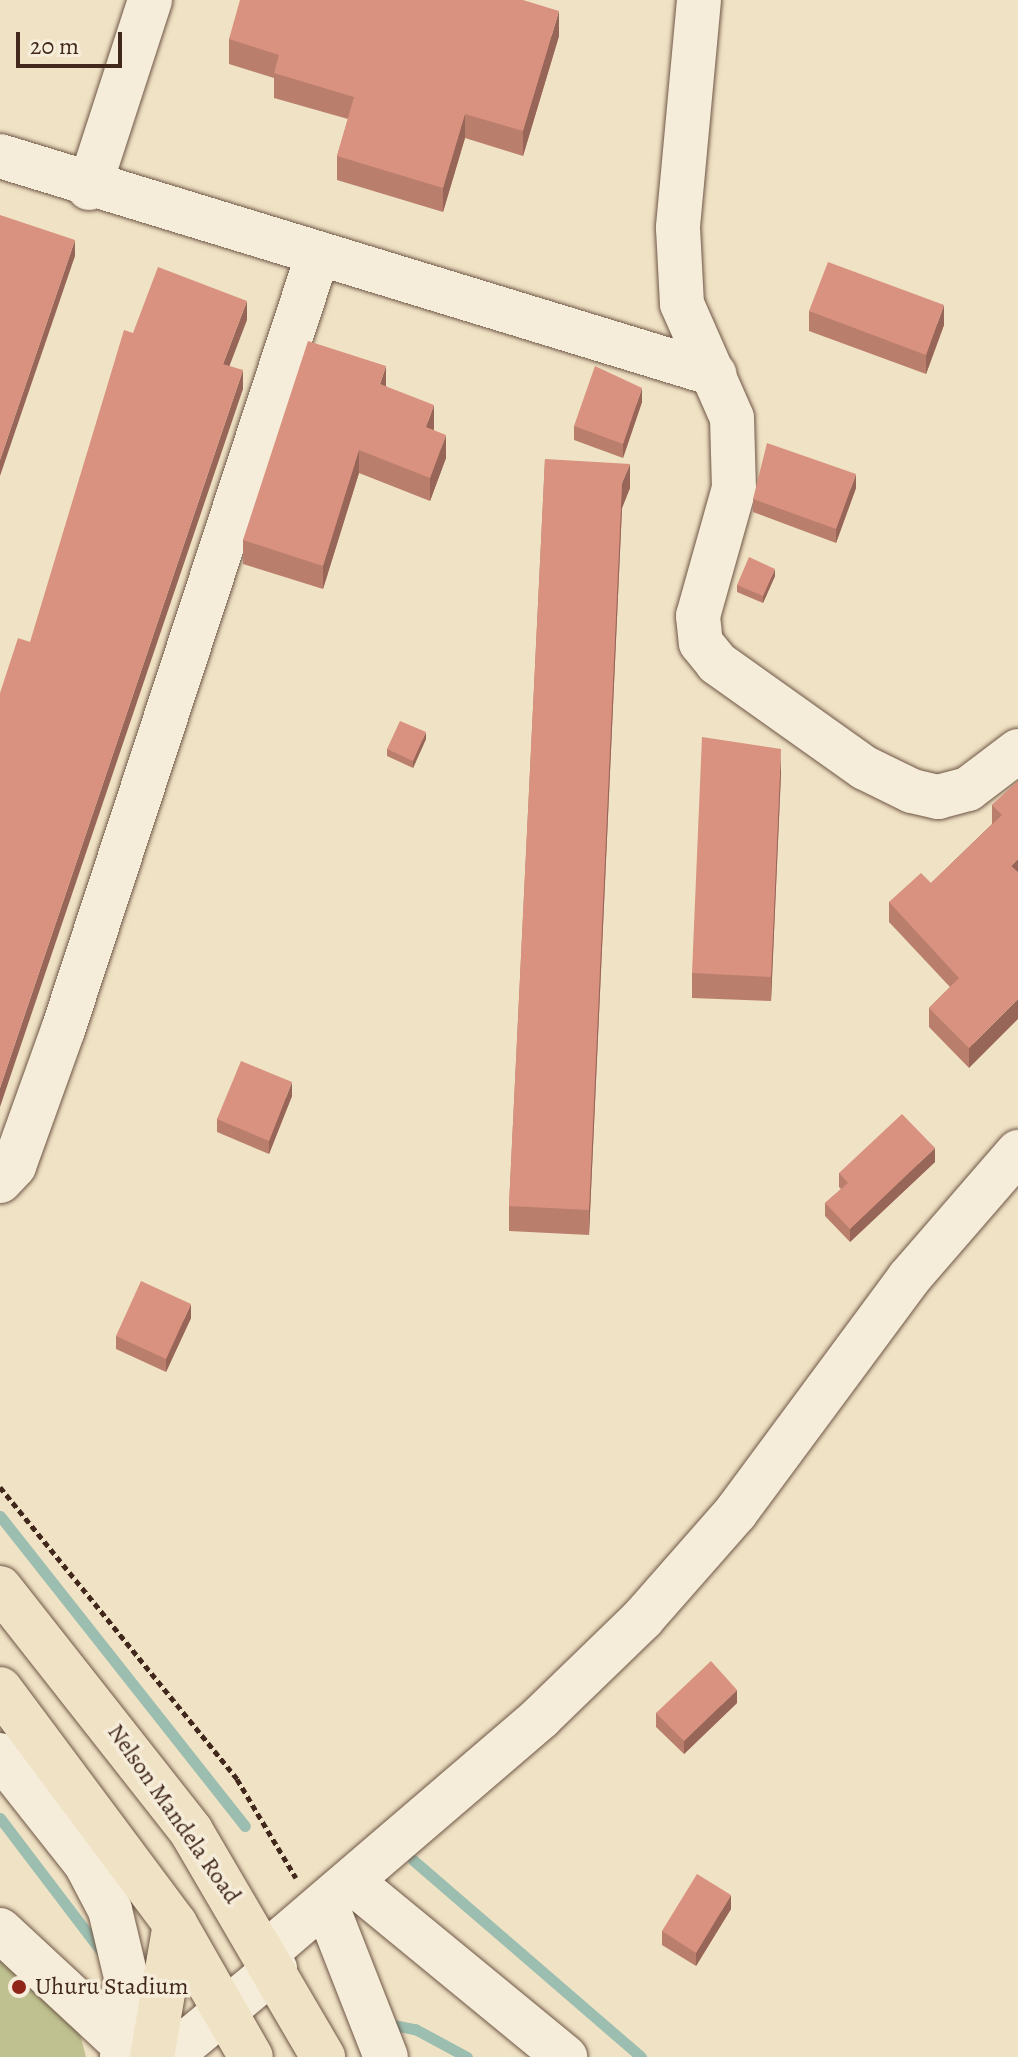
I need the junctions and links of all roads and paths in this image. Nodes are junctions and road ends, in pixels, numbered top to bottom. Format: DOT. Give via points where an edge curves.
graph roads {
  1 [pos="150,0"];
  2 [pos="699,0"];
  3 [pos="0,156"];
  4 [pos="89,188"];
  5 [pos="318,254"];
  6 [pos="714,374"];
  7 [pos="1018,751"];
  8 [pos="1018,1152"];
  9 [pos="0,1181"];
  10 [pos="0,1487"];
  11 [pos="0,1588"];
  12 [pos="0,1689"];
  13 [pos="0,1755"];
  14 [pos="331,1899"];
  15 [pos="175,1924"];
  16 [pos="0,1930"];
  17 [pos="271,1961"];
  18 [pos="223,2005"];
  19 [pos="133,2053"];
  20 [pos="169,2057"];
  21 [pos="251,2057"];
  22 [pos="323,2057"];
  23 [pos="386,2057"];
  24 [pos="565,2057"];
  1 -- 4 [label="street"];
  2 -- 6 [label="street" via="678,228 682,304"];
  3 -- 4 [label="street"];
  4 -- 5 [label="street"];
  5 -- 6 [label="street"];
  5 -- 9 [label="street" via="63,1030 14,1166"];
  6 -- 7 [label="street" via="732,418 734,488 698,616 701,643 717,663 865,768 912,791 938,797 968,789"];
  8 -- 14 [label="street" via="909,1278 736,1512 643,1618"];
  10 -- 14 [label="path"];
  11 -- 17 [label="main road, Nelson Mandela Road" via="191,1831"];
  12 -- 15 [label="main road"];
  13 -- 19 [label="street" via="86,1864 110,1910 125,1960"];
  14 -- 17 [label="street"];
  14 -- 23 [label="street"];
  14 -- 24 [label="street"];
  15 -- 18 [label="main road"];
  15 -- 19 [label="main road"];
  16 -- 19 [label="street"];
  17 -- 18 [label="street"];
  17 -- 22 [label="main road, Nelson Mandela Road"];
  18 -- 20 [label="street"];
  18 -- 21 [label="main road"];
}
